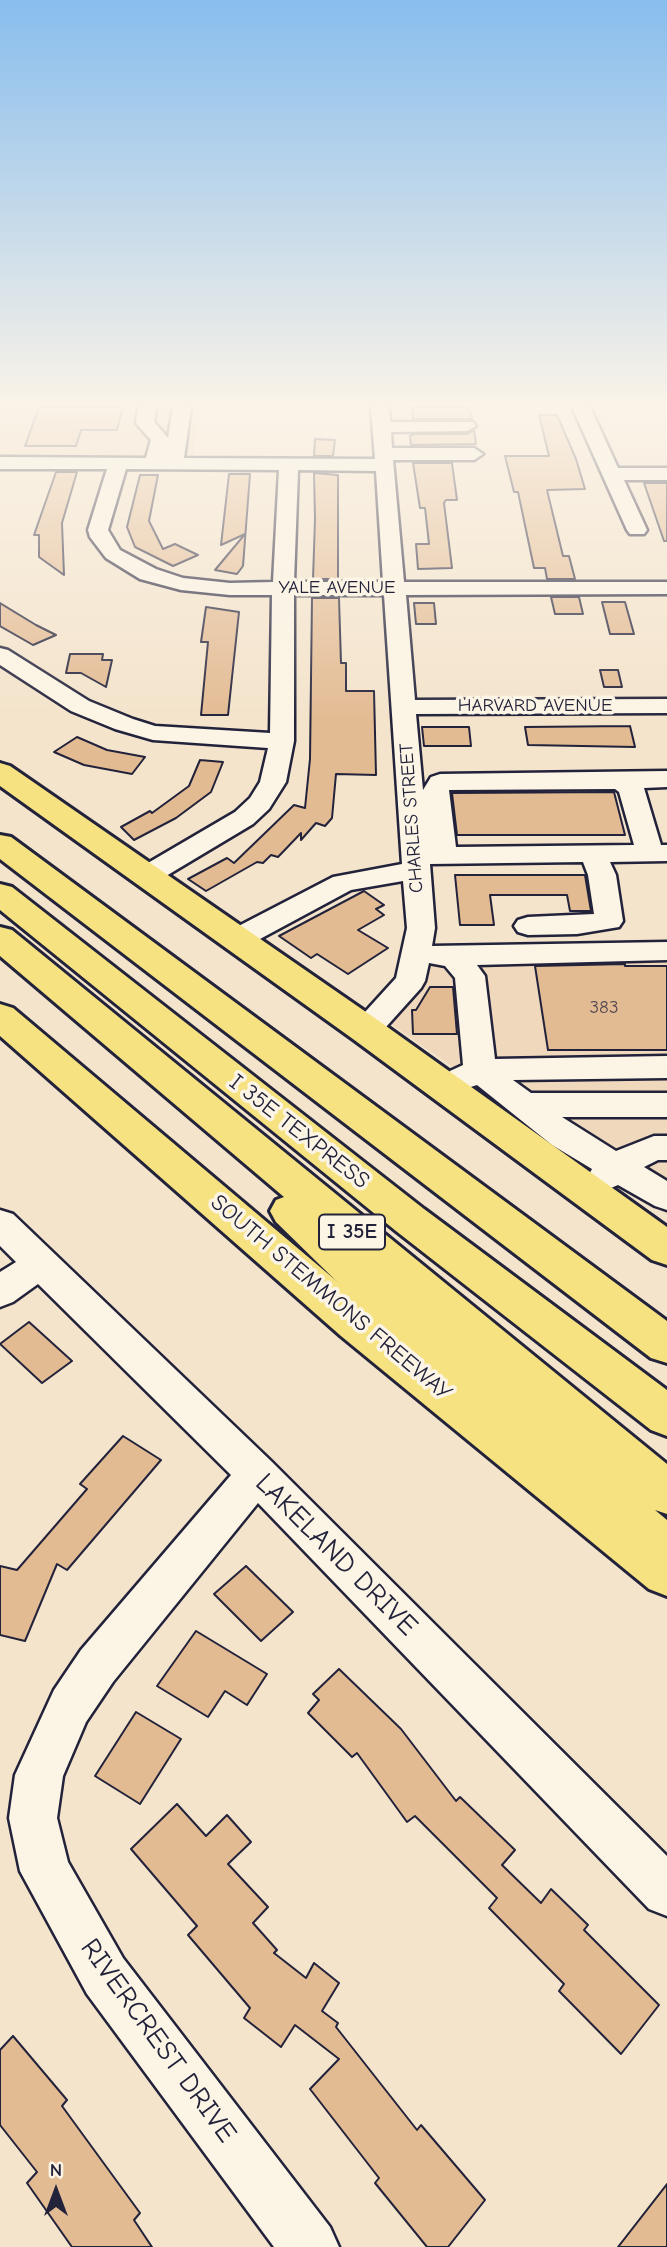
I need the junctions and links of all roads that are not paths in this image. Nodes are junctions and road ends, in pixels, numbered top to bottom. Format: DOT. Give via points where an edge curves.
graph roads {
  1 [pos="103,512"];
  2 [pos="287,512"];
  3 [pos="389,512"];
  4 [pos="630,512"];
  5 [pos="638,530"];
  6 [pos="283,588"];
  7 [pos="396,588"];
  8 [pos="667,588"];
  9 [pos="0,655"];
  10 [pos="667,706"];
  11 [pos="404,707"];
  12 [pos="282,741"];
  13 [pos="0,772"];
  14 [pos="667,779"];
  15 [pos="621,781"];
  16 [pos="0,844"];
  17 [pos="659,853"];
  18 [pos="593,854"];
  19 [pos="443,856"];
  20 [pos="416,863"];
  21 [pos="146,876"];
  22 [pos="0,894"];
  23 [pos="528,926"];
  24 [pos="0,938"];
  25 [pos="237,939"];
  26 [pos="667,951"];
  27 [pos="415,954"];
  28 [pos="454,957"];
  29 [pos="38,970"];
  30 [pos="0,1016"];
  31 [pos="366,1030"];
  32 [pos="667,1067"];
  33 [pos="480,1071"];
  34 [pos="445,1088"];
  35 [pos="524,1105"];
  36 [pos="667,1105"];
  37 [pos="359,1114"];
  38 [pos="667,1148"];
  39 [pos="616,1165"];
  40 [pos="590,1192"];
  41 [pos="667,1197"];
  42 [pos="0,1224"];
  43 [pos="667,1248"];
  44 [pos="41,1263"];
  45 [pos="0,1292"];
  46 [pos="667,1315"];
  47 [pos="667,1345"];
  48 [pos="667,1416"];
  49 [pos="257,1474"];
  50 [pos="667,1493"];
  51 [pos="667,1551"];
  52 [pos="667,1573"];
  53 [pos="667,1891"];
  54 [pos="310,2247"];
  1 -- 6 [label="street, YALE AVENUE" via="98,530 113,554 148,574 181,584"];
  2 -- 6 [label="street"];
  3 -- 7 [label="street, CHARLES STREET"];
  4 -- 5 [label="street"];
  6 -- 7 [label="street, YALE AVENUE"];
  6 -- 12 [label="street"];
  7 -- 8 [label="street, YALE AVENUE"];
  7 -- 11 [label="street, CHARLES STREET"];
  9 -- 12 [label="street" via="80,706 153,733"];
  10 -- 11 [label="street, HARVARD AVENUE"];
  11 -- 20 [label="street, CHARLES STREET"];
  12 -- 21 [label="street" via="273,782 260,803 244,818"];
  13 -- 21 [label="main road"];
  14 -- 15 [label="street"];
  15 -- 17 [label="street" via="631,788"];
  15 -- 19 [label="street" via="440,782 436,790"];
  16 -- 37 [label="main road"];
  17 -- 18 [label="street"];
  18 -- 19 [label="street"];
  18 -- 23 [label="lane" via="609,920"];
  19 -- 20 [label="street"];
  20 -- 25 [label="street" via="343,883"];
  20 -- 27 [label="street, CHARLES STREET" via="421,928"];
  21 -- 25 [label="main road"];
  22 -- 48 [label="main road, I 35E TEXPRESS" via="421,1228"];
  24 -- 29 [label="main road, I 35E"];
  25 -- 31 [label="main road"];
  26 -- 28 [label="street"];
  27 -- 28 [label="street"];
  27 -- 31 [label="street, CHARLES STREET" via="410,981"];
  28 -- 33 [label="street" via="470,976"];
  29 -- 50 [label="main road, I 35E"];
  29 -- 51 [label="main road" via="431,1345"];
  30 -- 52 [label="main road, SOUTH STEMMONS FREEWAY" via="356,1323"];
  31 -- 34 [label="main road"];
  32 -- 33 [label="street"];
  33 -- 34 [label="street"];
  33 -- 35 [label="street"];
  34 -- 40 [label="main road"];
  35 -- 36 [label="street"];
  35 -- 39 [label="street" via="564,1136"];
  37 -- 46 [label="main road"];
  37 -- 47 [label="main road"];
  38 -- 39 [label="street" via="654,1148"];
  39 -- 40 [label="street"];
  39 -- 41 [label="street"];
  40 -- 43 [label="main road"];
  42 -- 44 [label="street, LAKELAND DRIVE"];
  44 -- 45 [label="street"];
  44 -- 49 [label="street, LAKELAND DRIVE"];
  49 -- 53 [label="street, LAKELAND DRIVE"];
  49 -- 54 [label="street, RIVERCREST DRIVE" via="97,1665 70,1706 39,1775 33,1818 45,1871 105,1976"];
}
